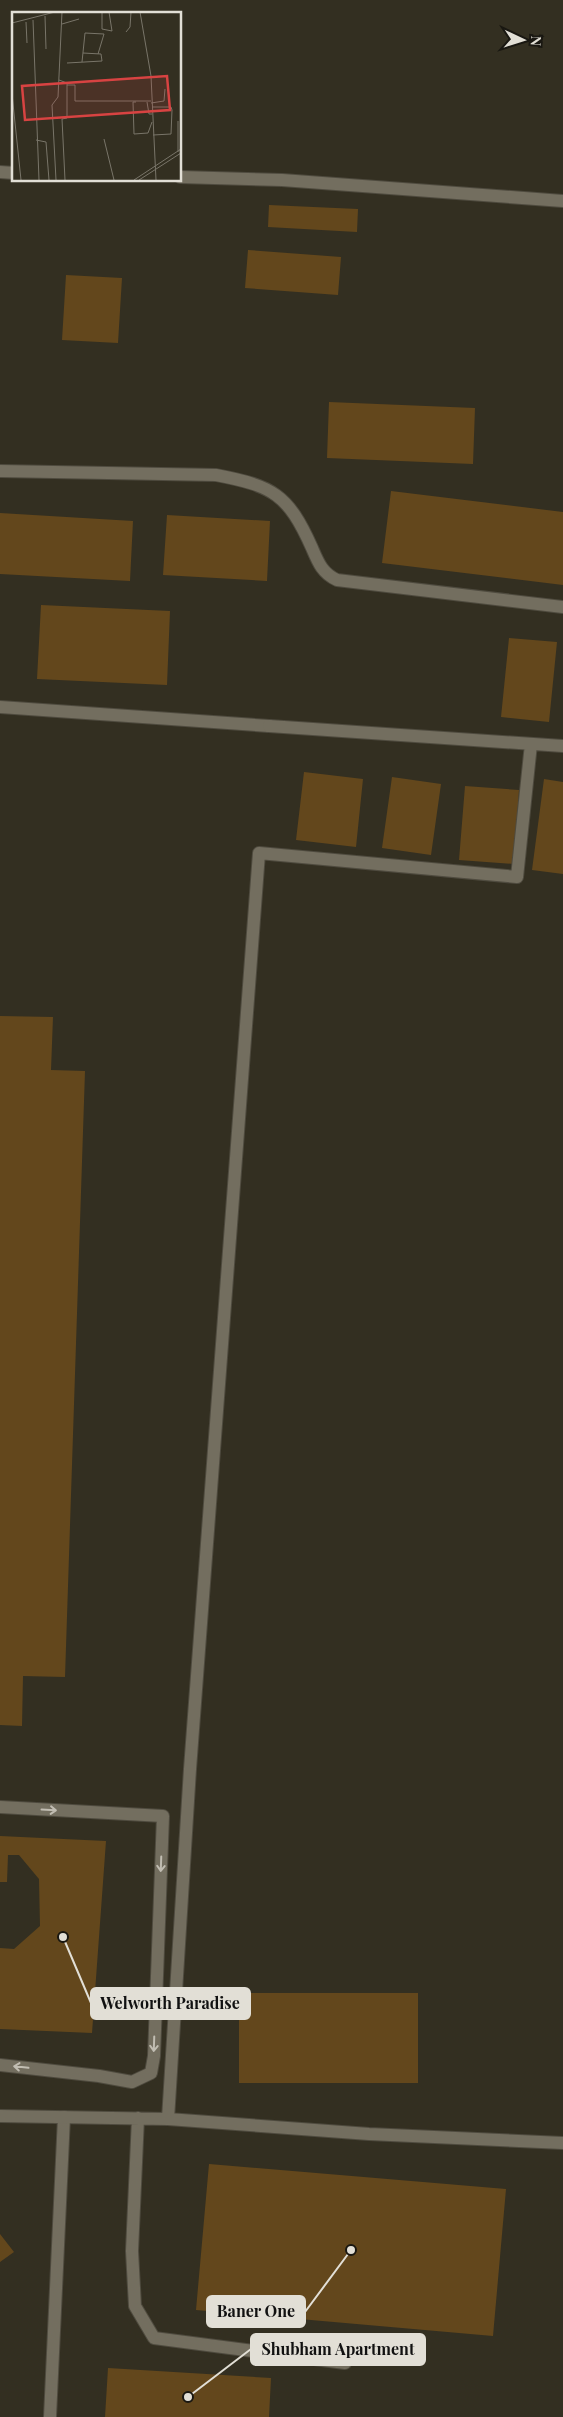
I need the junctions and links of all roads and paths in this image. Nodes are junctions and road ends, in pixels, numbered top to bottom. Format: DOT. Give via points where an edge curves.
graph roads {
  1 [pos="181,177"];
  2 [pos="563,201"];
  3 [pos="0,472"];
  4 [pos="563,607"];
  5 [pos="0,707"];
  6 [pos="531,744"];
  7 [pos="563,746"];
  8 [pos="0,1807"];
  9 [pos="0,2065"];
  10 [pos="0,2116"];
  11 [pos="64,2117"];
  12 [pos="138,2118"];
  13 [pos="168,2118"];
  14 [pos="563,2143"];
  15 [pos="345,2364"];
  16 [pos="50,2417"];
  1 -- 2 [label="street" via="282,180"];
  3 -- 4 [label="street" via="216,475 245,481 274,492 291,508 321,568 337,580"];
  5 -- 6 [label="street"];
  6 -- 7 [label="street"];
  6 -- 13 [label="street" via="517,877 259,853 190,1769"];
  8 -- 9 [label="street, one-way" via="163,1816 151,2073 132,2082"];
  10 -- 11 [label="street"];
  11 -- 12 [label="street"];
  11 -- 16 [label="street"];
  12 -- 13 [label="street"];
  12 -- 15 [label="street" via="132,2251 135,2306 154,2338"];
  13 -- 14 [label="street" via="369,2134"];
}
